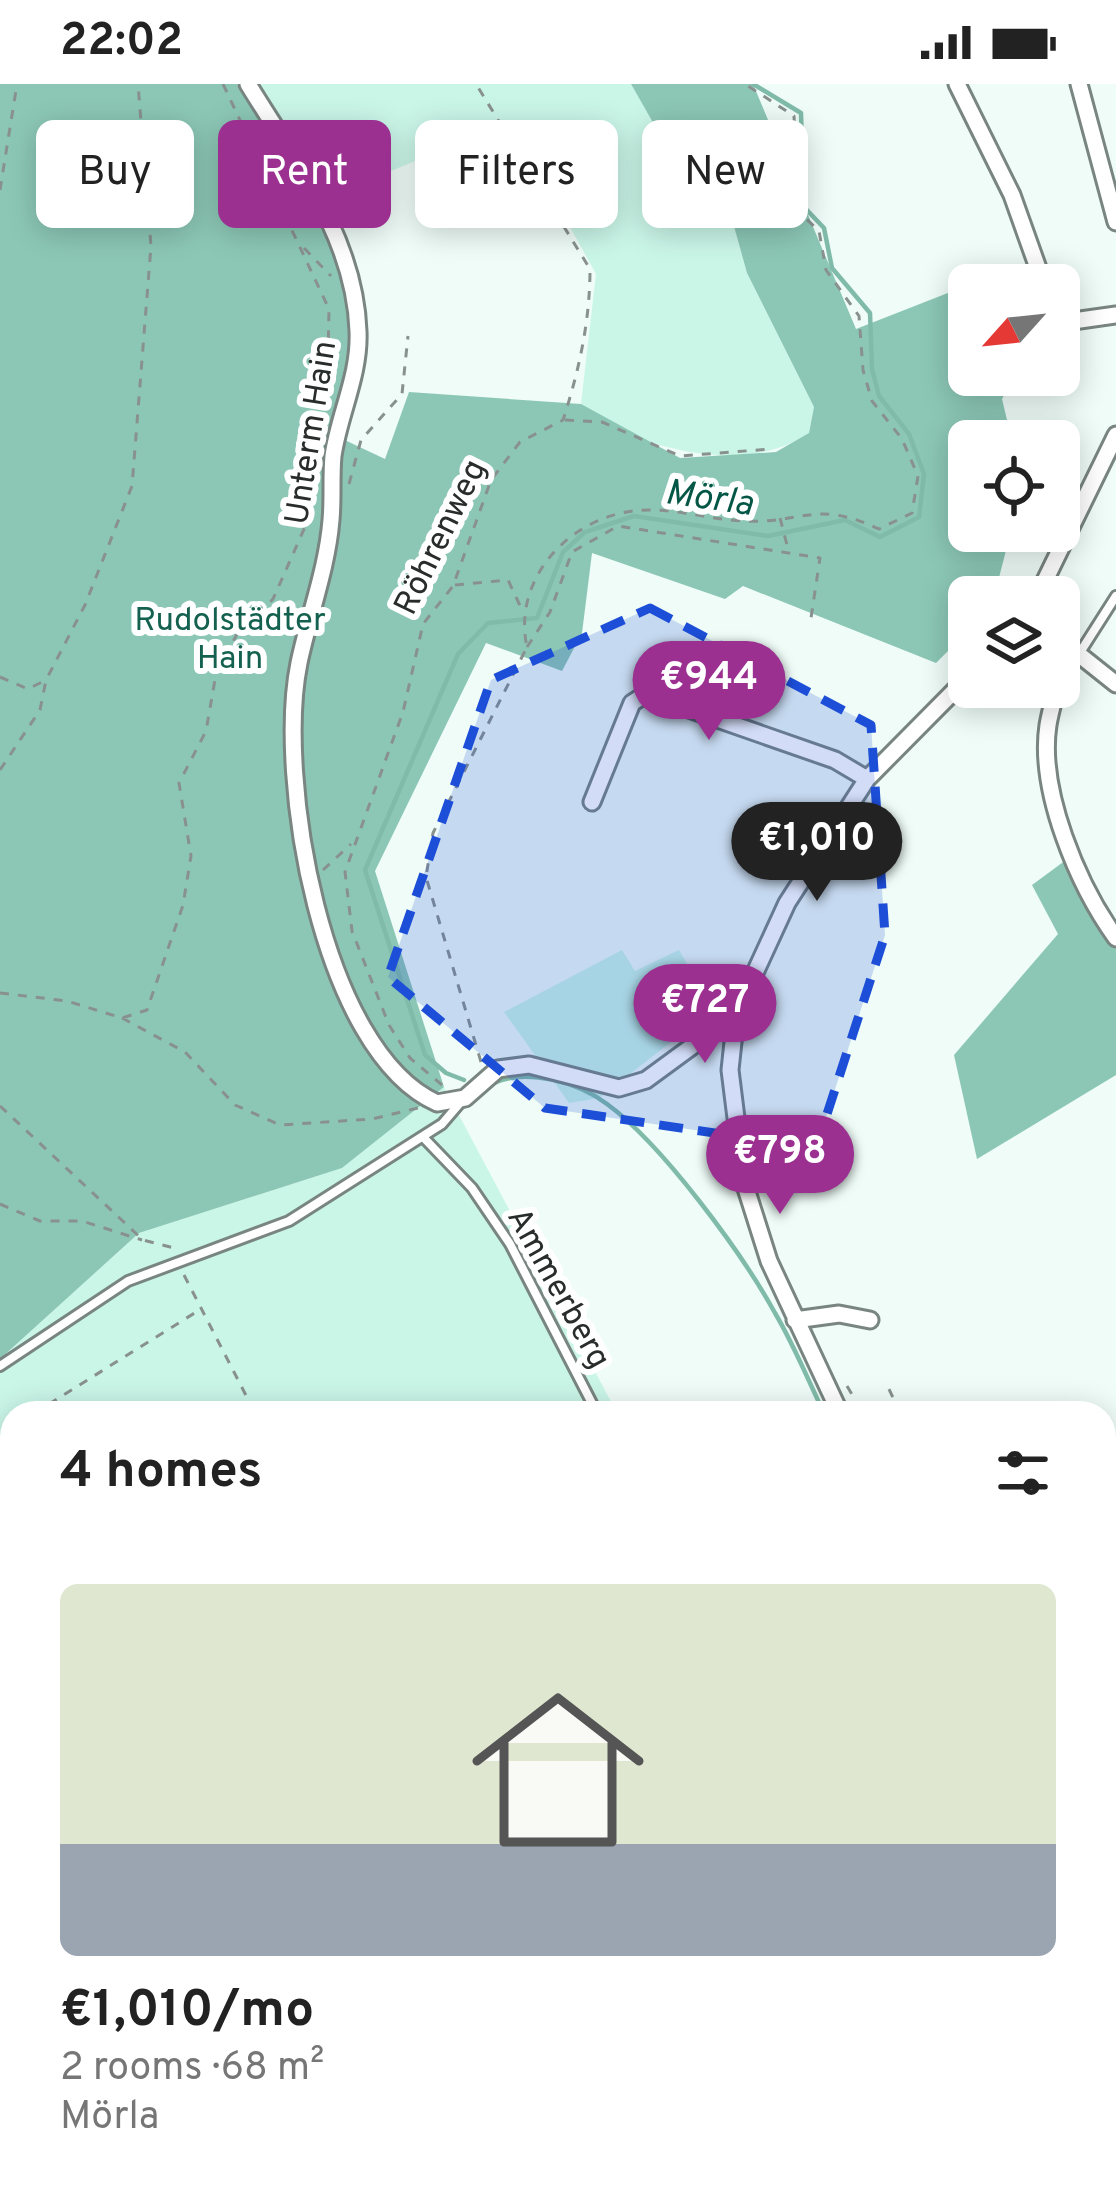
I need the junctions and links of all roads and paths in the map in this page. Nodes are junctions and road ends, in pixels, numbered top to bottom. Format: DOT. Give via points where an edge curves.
graph roads {
  1 [pos="17,84"];
  2 [pos="138,84"];
  3 [pos="223,84"];
  4 [pos="248,84"];
  5 [pos="476,84"];
  6 [pos="745,84"];
  7 [pos="957,84"];
  8 [pos="1079,84"];
  9 [pos="0,190"];
  10 [pos="1116,222"];
  11 [pos="303,246"];
  12 [pos="1037,264"];
  13 [pos="355,302"];
  14 [pos="1116,315"];
  15 [pos="1080,320"];
  16 [pos="408,336"];
  17 [pos="325,418"];
  18 [pos="563,420"];
  19 [pos="1116,435"];
  20 [pos="771,449"];
  21 [pos="317,465"];
  22 [pos="348,487"];
  23 [pos="780,516"];
  24 [pos="788,553"];
  25 [pos="566,568"];
  26 [pos="574,574"];
  27 [pos="1046,576"];
  28 [pos="453,586"];
  29 [pos="1116,596"];
  30 [pos="524,613"];
  31 [pos="811,617"];
  32 [pos="527,646"];
  33 [pos="1080,652"];
  34 [pos="1080,657"];
  35 [pos="0,677"];
  36 [pos="46,680"];
  37 [pos="1116,684"];
  38 [pos="948,697"];
  39 [pos="1054,708"];
  40 [pos="0,770"];
  41 [pos="867,779"];
  42 [pos="592,802"];
  43 [pos="352,843"];
  44 [pos="305,848"];
  45 [pos="1116,938"];
  46 [pos="0,993"];
  47 [pos="736,1014"];
  48 [pos="122,1018"];
  49 [pos="485,1077"];
  50 [pos="465,1098"];
  51 [pos="437,1103"];
  52 [pos="0,1106"];
  53 [pos="423,1137"];
  54 [pos="0,1204"];
  55 [pos="143,1240"];
  56 [pos="200,1254"];
  57 [pos="178,1262"];
  58 [pos="202,1309"];
  59 [pos="795,1320"];
  60 [pos="870,1320"];
  61 [pos="0,1366"];
  62 [pos="889,1389"];
  63 [pos="54,1401"];
  64 [pos="249,1401"];
  65 [pos="591,1401"];
  66 [pos="834,1401"];
  67 [pos="894,1401"];
  1 -- 9 [label="path"];
  2 -- 36 [label="path" via="151,246 132,486"];
  3 -- 11 [label="path"];
  4 -- 13 [label="street, Unterm Hain" via="338,236"];
  5 -- 18 [label="path" via="590,269"];
  6 -- 23 [label="path" via="794,116 798,211 819,231 826,270 859,316 872,401 918,476 912,513 879,530 847,514"];
  7 -- 12 [label="street"];
  8 -- 10 [label="street"];
  11 -- 13 [label="path"];
  11 -- 17 [label="path" via="329,309"];
  13 -- 44 [label="street, Unterm Hain" via="358,352 298,666"];
  14 -- 15 [label="street"];
  16 -- 22 [label="path" via="402,394 362,440"];
  18 -- 20 [label="path" via="602,422 680,456"];
  18 -- 28 [label="path, Röhrenweg" via="520,442 491,480"];
  19 -- 27 [label="street"];
  21 -- 48 [label="path" via="304,527 273,599 237,634 216,674 206,731 179,783 191,856 183,905 147,1010"];
  23 -- 24 [label="path"];
  23 -- 30 [label="path" via="750,522 635,510 581,527 536,576"];
  24 -- 25 [label="path" via="618,526 588,538"];
  24 -- 31 [label="path" via="820,558"];
  25 -- 26 [label="path"];
  25 -- 32 [label="path"];
  28 -- 30 [label="path" via="508,580"];
  28 -- 43 [label="path, Röhrenweg" via="423,624 403,712"];
  29 -- 33 [label="lane"];
  30 -- 32 [label="path"];
  32 -- 49 [label="path" via="433,832 426,878"];
  34 -- 37 [label="street"];
  35 -- 36 [label="path" via="28,689"];
  36 -- 40 [label="path" via="40,710"];
  38 -- 41 [label="street"];
  39 -- 45 [label="street" via="1051,783 1083,882"];
  41 -- 42 [label="street" via="835,760 646,694 632,703"];
  41 -- 47 [label="street" via="788,903"];
  43 -- 44 [label="path" via="322,870"];
  43 -- 50 [label="path, Röhrenweg" via="345,872 352,931 389,1025 410,1058"];
  44 -- 51 [label="street, Unterm Hain" via="318,921 344,994 388,1065"];
  46 -- 48 [label="path"];
  47 -- 49 [label="street" via="646,1081 619,1088 529,1065"];
  47 -- 59 [label="street" via="730,1090 744,1182"];
  48 -- 51 [label="path" via="184,1052 235,1105 280,1125 372,1119"];
  49 -- 50 [label="street"];
  50 -- 51 [label="street"];
  50 -- 53 [label="lane"];
  52 -- 55 [label="path"];
  53 -- 56 [label="lane" via="289,1221"];
  53 -- 65 [label="lane, Ammerberg" via="510,1244"];
  54 -- 55 [label="path" via="31,1219 82,1221"];
  55 -- 56 [label="path"];
  56 -- 57 [label="lane"];
  57 -- 58 [label="path"];
  57 -- 61 [label="lane" via="128,1281"];
  58 -- 63 [label="path"];
  58 -- 64 [label="path"];
  59 -- 60 [label="street"];
  59 -- 66 [label="street"];
  62 -- 67 [label="path"];
}
